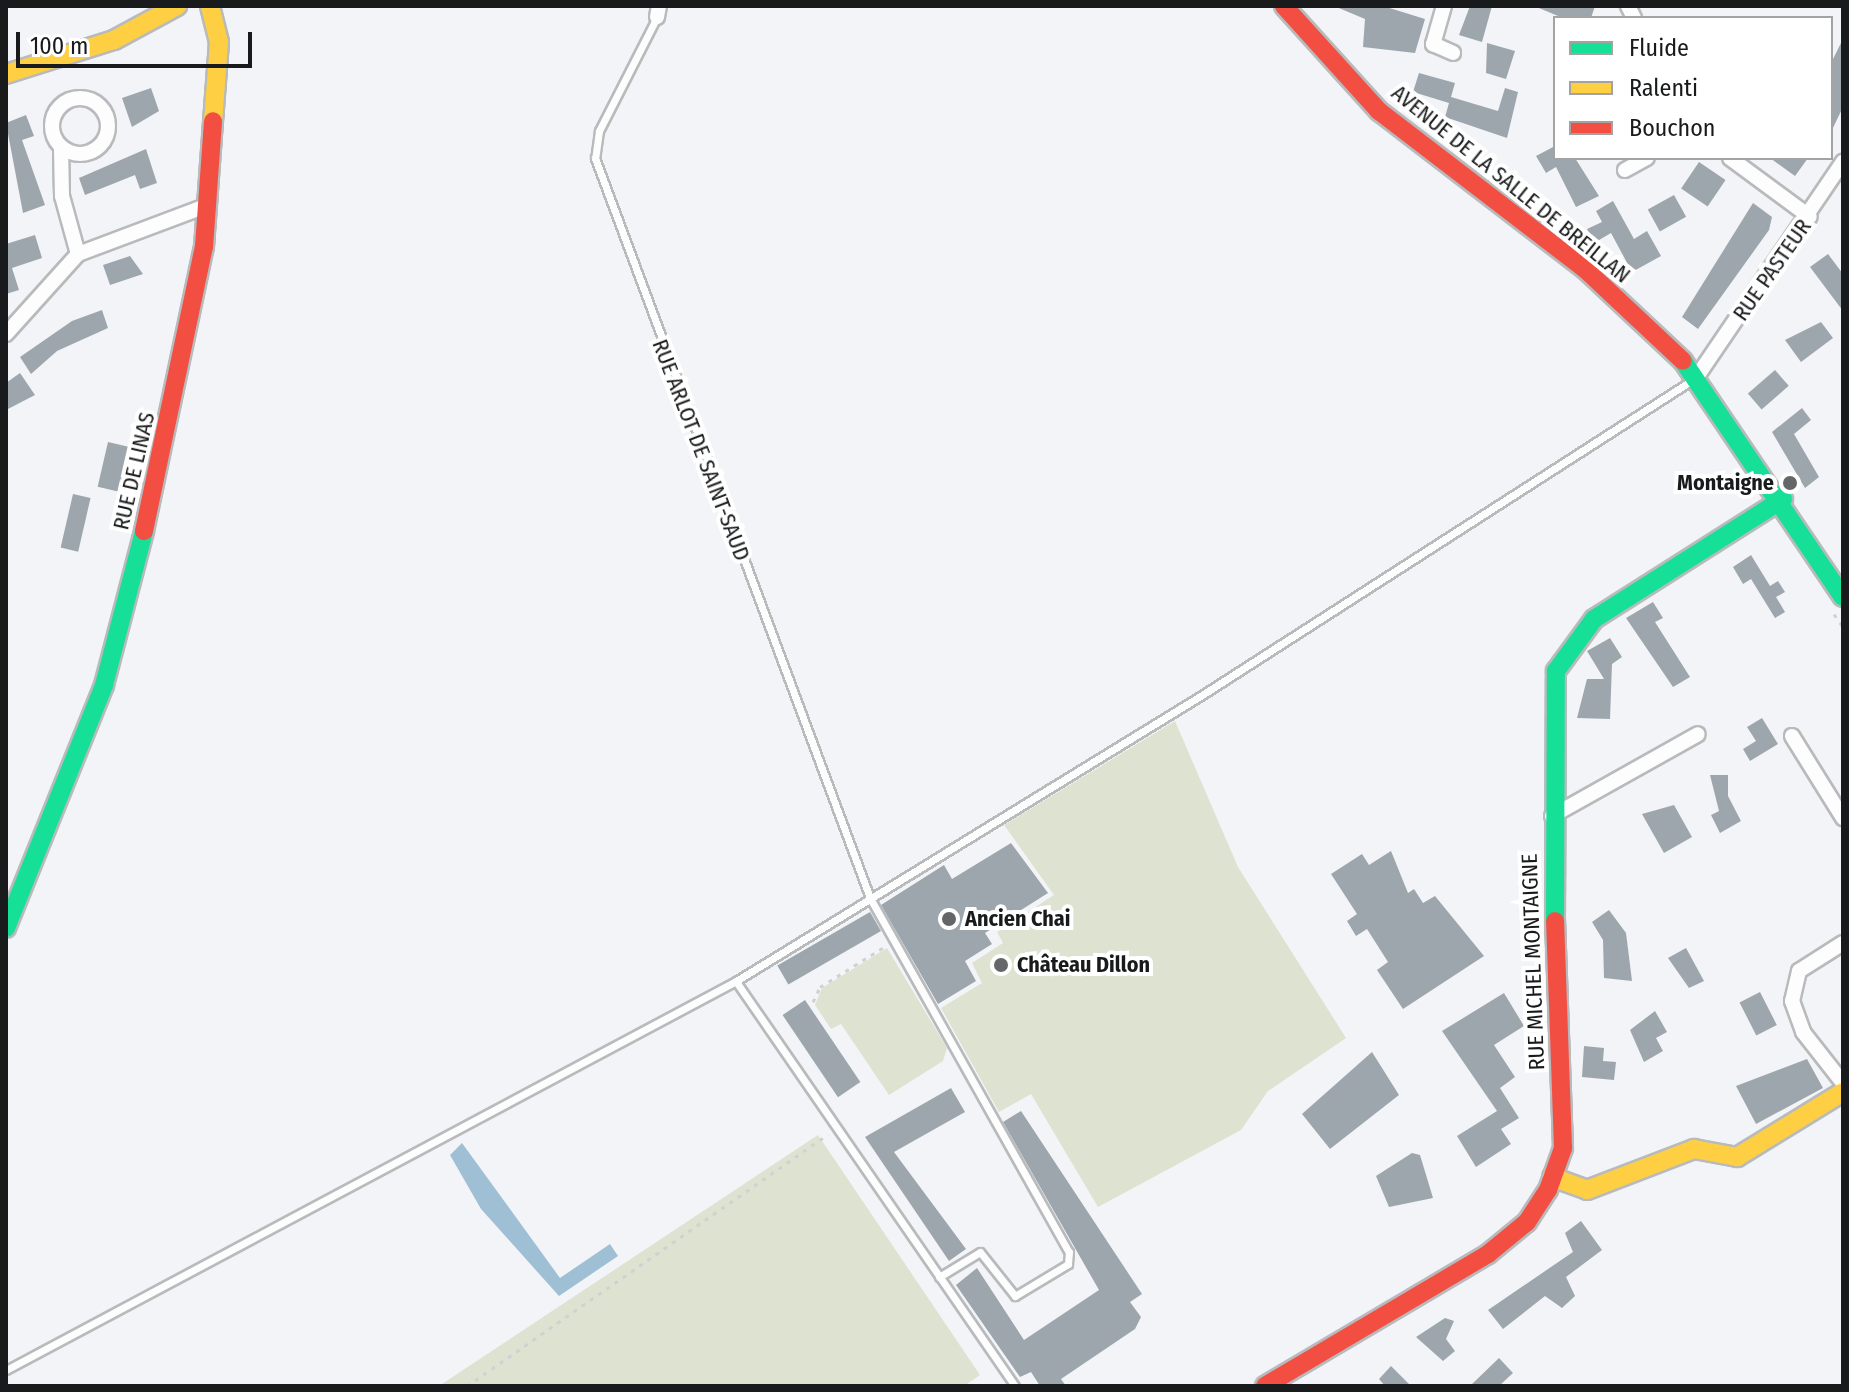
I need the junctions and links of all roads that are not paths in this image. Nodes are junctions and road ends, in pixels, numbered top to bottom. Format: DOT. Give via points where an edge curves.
graph roads {
  1 [pos="177,6"];
  2 [pos="210,6"];
  3 [pos="1284,6"];
  4 [pos="1440,7"];
  5 [pos="658,12"];
  6 [pos="1453,53"];
  7 [pos="6,74"];
  8 [pos="61,148"];
  9 [pos="1643,160"];
  10 [pos="1733,160"];
  11 [pos="1843,162"];
  12 [pos="1625,170"];
  13 [pos="206,206"];
  14 [pos="1810,217"];
  15 [pos="78,254"];
  16 [pos="6,334"];
  17 [pos="1698,375"];
  18 [pos="1783,499"];
  19 [pos="1843,597"];
  20 [pos="1698,734"];
  21 [pos="1792,736"];
  22 [pos="1552,816"];
  23 [pos="1843,818"];
  24 [pos="870,898"];
  25 [pos="6,928"];
  26 [pos="1843,943"];
  27 [pos="736,981"];
  28 [pos="1843,1083"];
  29 [pos="1843,1092"];
  30 [pos="1552,1177"];
  31 [pos="939,1277"];
  32 [pos="6,1370"];
  33 [pos="1015,1386"];
  34 [pos="1265,1386"];
  1 -- 7 [label="street" via="114,40"];
  2 -- 13 [label="street, RUE DE LINAS" via="219,42"];
  3 -- 17 [label="street, AVENUE DE LA SALLE DE BREILLAN" via="1379,111 1585,269"];
  4 -- 6 [label="street" via="1433,44"];
  5 -- 24 [label="lane, RUE ARLOT DE SAINT-SAUD" via="599,131 595,158"];
  8 -- 8 [label="street" via="77,155 101,145 108,129 99,105 73,98 58,107 52,133"];
  8 -- 15 [label="street" via="62,196"];
  9 -- 12 [label="street"];
  10 -- 14 [label="street"];
  11 -- 14 [label="street, RUE PASTEUR"];
  13 -- 15 [label="street"];
  13 -- 25 [label="street, RUE DE LINAS" via="186,344 122,625"];
  14 -- 17 [label="street, RUE PASTEUR"];
  15 -- 16 [label="street"];
  17 -- 18 [label="street, AVENUE DE LA SALLE DE BREILLAN"];
  17 -- 24 [label="lane" via="1279,646"];
  18 -- 19 [label="street, AVENUE DE LA SALLE DE BREILLAN"];
  18 -- 22 [label="street, RUE MICHEL MONTAIGNE" via="1578,634 1556,671"];
  20 -- 22 [label="street"];
  21 -- 23 [label="street"];
  22 -- 30 [label="street, RUE MICHEL MONTAIGNE" via="1563,1148"];
  24 -- 27 [label="lane"];
  24 -- 31 [label="lane, RUE ARLOT DE SAINT-SAUD" via="1070,1258 1015,1296 980,1252"];
  26 -- 28 [label="street" via="1799,971 1792,1001 1803,1032"];
  27 -- 31 [label="lane"];
  27 -- 32 [label="lane"];
  29 -- 30 [label="street" via="1737,1157 1694,1149 1603,1189"];
  30 -- 34 [label="street, RUE MICHEL MONTAIGNE" via="1527,1222 1488,1254"];
  31 -- 33 [label="lane"];
}
